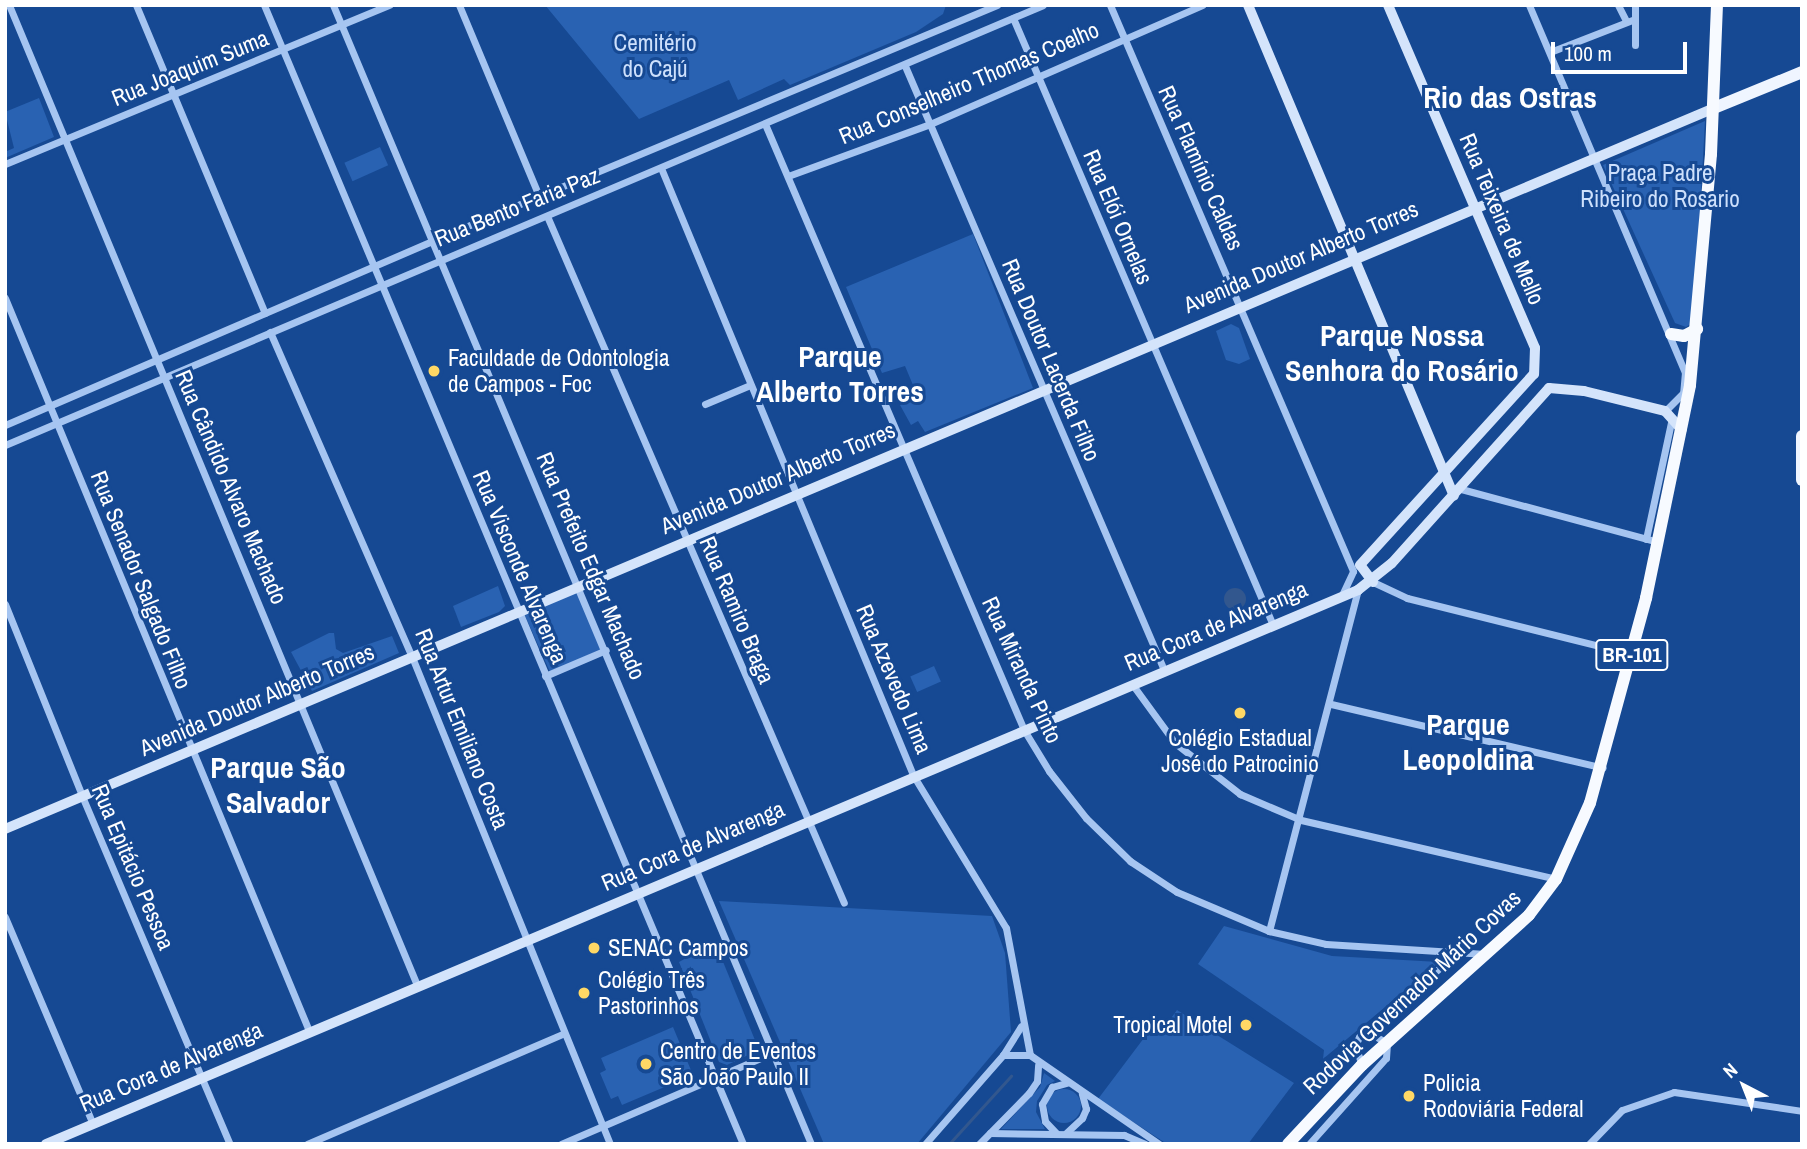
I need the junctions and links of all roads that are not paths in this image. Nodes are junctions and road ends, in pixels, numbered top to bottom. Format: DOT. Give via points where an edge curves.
graph roads {
  1 [pos="9,5"];
  2 [pos="135,5"];
  3 [pos="264,5"];
  4 [pos="333,5"];
  5 [pos="389,5"];
  6 [pos="459,5"];
  7 [pos="997,5"];
  8 [pos="1043,5"];
  9 [pos="1110,5"];
  10 [pos="1202,5"];
  11 [pos="1248,5"];
  12 [pos="1388,5"];
  13 [pos="1529,5"];
  14 [pos="1618,5"];
  15 [pos="1635,5"];
  16 [pos="1717,5"];
  17 [pos="1013,18"];
  18 [pos="1631,20"];
  19 [pos="341,25"];
  20 [pos="1124,39"];
  21 [pos="1635,45"];
  22 [pos="283,50"];
  23 [pos="1549,52"];
  24 [pos="905,66"];
  25 [pos="1802,72"];
  26 [pos="1038,78"];
  27 [pos="173,95"];
  28 [pos="1714,108"];
  29 [pos="765,124"];
  30 [pos="930,124"];
  31 [pos="66,139"];
  32 [pos="1595,157"];
  33 [pos="5,164"];
  34 [pos="661,168"];
  35 [pos="788,176"];
  36 [pos="539,196"];
  37 [pos="1474,207"];
  38 [pos="547,216"];
  39 [pos="434,240"];
  40 [pos="1356,257"];
  41 [pos="442,258"];
  42 [pos="374,265"];
  43 [pos="382,284"];
  44 [pos="5,298"];
  45 [pos="1240,305"];
  46 [pos="265,313"];
  47 [pos="1697,329"];
  48 [pos="270,332"];
  49 [pos="1671,334"];
  50 [pos="1151,343"];
  51 [pos="157,360"];
  52 [pos="1534,374"];
  53 [pos="164,378"];
  54 [pos="750,385"];
  55 [pos="1549,388"];
  56 [pos="1042,389"];
  57 [pos="705,404"];
  58 [pos="51,406"];
  59 [pos="1669,414"];
  60 [pos="56,423"];
  61 [pos="5,425"];
  62 [pos="1682,430"];
  63 [pos="1802,436"];
  64 [pos="5,445"];
  65 [pos="903,448"];
  66 [pos="1447,473"];
  67 [pos="1802,480"];
  68 [pos="796,493"];
  69 [pos="1458,493"];
  70 [pos="1650,540"];
  71 [pos="686,541"];
  72 [pos="1357,568"];
  73 [pos="1373,582"];
  74 [pos="579,586"];
  75 [pos="1358,590"];
  76 [pos="1341,597"];
  77 [pos="5,604"];
  78 [pos="517,612"];
  79 [pos="1272,623"];
  80 [pos="606,650"];
  81 [pos="1632,654"];
  82 [pos="412,657"];
  83 [pos="1164,670"];
  84 [pos="545,676"];
  85 [pos="1132,683"];
  86 [pos="302,704"];
  87 [pos="1331,704"];
  88 [pos="1024,730"];
  89 [pos="190,750"];
  90 [pos="1603,768"];
  91 [pos="913,775"];
  92 [pos="82,796"];
  93 [pos="1301,820"];
  94 [pos="807,821"];
  95 [pos="5,829"];
  96 [pos="695,869"];
  97 [pos="1556,879"];
  98 [pos="636,894"];
  99 [pos="844,903"];
  100 [pos="5,917"];
  101 [pos="1269,931"];
  102 [pos="526,938"];
  103 [pos="1457,953"];
  104 [pos="1490,954"];
  105 [pos="417,985"];
  106 [pos="1021,1026"];
  107 [pos="309,1031"];
  108 [pos="1366,1031"];
  109 [pos="563,1034"];
  110 [pos="1387,1043"];
  111 [pos="772,1053"];
  112 [pos="1003,1055"];
  113 [pos="1030,1055"];
  114 [pos="1038,1065"];
  115 [pos="1362,1065"];
  116 [pos="202,1076"];
  117 [pos="715,1076"];
  118 [pos="1066,1083"];
  119 [pos="1082,1093"];
  120 [pos="1802,1111"];
  121 [pos="93,1124"];
  122 [pos="603,1126"];
  123 [pos="990,1133"];
  124 [pos="1056,1133"];
  125 [pos="1065,1133"];
  126 [pos="46,1144"];
  127 [pos="230,1144"];
  128 [pos="307,1144"];
  129 [pos="561,1144"];
  130 [pos="610,1144"];
  131 [pos="743,1144"];
  132 [pos="811,1144"];
  133 [pos="925,1144"];
  134 [pos="979,1144"];
  135 [pos="1145,1144"];
  136 [pos="1159,1144"];
  137 [pos="1288,1144"];
  138 [pos="1309,1144"];
  139 [pos="1590,1144"];
  1 -- 31 [label="street, Rua Cândido Alvaro Machado"];
  2 -- 27 [label="street"];
  3 -- 22 [label="street, Rua Visconde Alvarenga"];
  4 -- 19 [label="street, Rua Prefeito Edgar Machado"];
  5 -- 19 [label="street, Rua Joaquim Suma"];
  6 -- 36 [label="street"];
  7 -- 36 [label="street, Rua Bento Faria Paz"];
  8 -- 17 [label="street, Rua Bento Faria Paz"];
  9 -- 20 [label="street, Rua Flamínio Caldas"];
  10 -- 20 [label="street, Rua Conselheiro Thomas Coelho"];
  11 -- 40 [label="main road"];
  12 -- 37 [label="main road, Rua Teixeira de Mello"];
  13 -- 23 [label="street"];
  14 -- 18 [label="street"];
  15 -- 18 [label="street"];
  16 -- 28 [label="highway, Rodovia Governador Mário Covas"];
  17 -- 24 [label="street, Rua Bento Faria Paz"];
  17 -- 26 [label="street, Rua Elói Ornelas"];
  18 -- 21 [label="street"];
  18 -- 23 [label="street"];
  19 -- 22 [label="street, Rua Joaquim Suma"];
  19 -- 39 [label="street, Rua Prefeito Edgar Machado"];
  20 -- 26 [label="street, Rua Conselheiro Thomas Coelho"];
  20 -- 45 [label="street, Rua Flamínio Caldas"];
  22 -- 27 [label="street, Rua Joaquim Suma"];
  22 -- 42 [label="street, Rua Visconde Alvarenga"];
  23 -- 32 [label="street"];
  24 -- 29 [label="street, Rua Bento Faria Paz"];
  24 -- 30 [label="street, Rua Doutor Lacerda Filho"];
  25 -- 28 [label="main road, Avenida Doutor Alberto Torres"];
  26 -- 30 [label="street, Rua Conselheiro Thomas Coelho"];
  26 -- 50 [label="street, Rua Elói Ornelas"];
  27 -- 31 [label="street, Rua Joaquim Suma"];
  27 -- 46 [label="street"];
  28 -- 32 [label="main road, Avenida Doutor Alberto Torres"];
  28 -- 47 [label="highway, Rodovia Governador Mário Covas / BR-101"];
  29 -- 34 [label="street, Rua Bento Faria Paz"];
  29 -- 35 [label="street, Rua Miranda Pinto"];
  30 -- 35 [label="street, Rua Conselheiro Thomas Coelho"];
  30 -- 56 [label="street, Rua Doutor Lacerda Filho"];
  31 -- 33 [label="street, Rua Joaquim Suma"];
  31 -- 51 [label="street, Rua Cândido Alvaro Machado"];
  32 -- 37 [label="main road, Avenida Doutor Alberto Torres"];
  32 -- 49 [label="street"];
  34 -- 38 [label="street, Rua Bento Faria Paz"];
  34 -- 54 [label="street, Rua Azevedo Lima"];
  35 -- 65 [label="street, Rua Miranda Pinto"];
  36 -- 39 [label="street, Rua Bento Faria Paz"];
  37 -- 40 [label="main road, Avenida Doutor Alberto Torres"];
  37 -- 52 [label="main road, Rua Teixeira de Mello" via="1535,348"];
  38 -- 41 [label="street, Rua Bento Faria Paz"];
  38 -- 71 [label="street, Rua Ramiro Braga"];
  39 -- 41 [label="street, Rua Prefeito Edgar Machado"];
  39 -- 42 [label="street, Rua Bento Faria Paz"];
  40 -- 45 [label="main road, Avenida Doutor Alberto Torres"];
  40 -- 66 [label="main road"];
  41 -- 43 [label="street, Rua Bento Faria Paz"];
  41 -- 74 [label="street, Rua Prefeito Edgar Machado"];
  42 -- 43 [label="street, Rua Visconde Alvarenga"];
  42 -- 46 [label="street, Rua Bento Faria Paz"];
  43 -- 48 [label="street, Rua Bento Faria Paz"];
  43 -- 78 [label="street, Rua Visconde Alvarenga"];
  44 -- 58 [label="street, Rua Senador Salgado Filho"];
  45 -- 50 [label="main road, Avenida Doutor Alberto Torres"];
  45 -- 72 [label="street, Rua Flamínio Caldas"];
  46 -- 51 [label="street, Rua Bento Faria Paz"];
  47 -- 49 [label="highway" via="1684,336"];
  47 -- 62 [label="highway, Rodovia Governador Mário Covas / BR-101"];
  48 -- 53 [label="street, Rua Bento Faria Paz"];
  48 -- 82 [label="street, Rua Artur Emiliano Costa"];
  49 -- 59 [label="street" via="1686,382"];
  50 -- 56 [label="main road, Avenida Doutor Alberto Torres"];
  50 -- 79 [label="street, Rua Elói Ornelas"];
  51 -- 53 [label="street, Rua Cândido Alvaro Machado"];
  51 -- 58 [label="street, Rua Bento Faria Paz"];
  52 -- 55 [label="main road"];
  52 -- 66 [label="main road"];
  53 -- 60 [label="street, Rua Bento Faria Paz"];
  53 -- 86 [label="street, Rua Cândido Alvaro Machado"];
  54 -- 57 [label="street"];
  54 -- 68 [label="street, Rua Azevedo Lima"];
  55 -- 59 [label="main road" via="1584,391"];
  55 -- 69 [label="main road, Rua Cora de Alvarenga"];
  56 -- 65 [label="main road, Avenida Doutor Alberto Torres"];
  56 -- 83 [label="street, Rua Doutor Lacerda Filho"];
  58 -- 60 [label="street, Rua Senador Salgado Filho"];
  58 -- 61 [label="street, Rua Bento Faria Paz"];
  59 -- 62 [label="main road"];
  59 -- 70 [label="street"];
  60 -- 64 [label="street, Rua Bento Faria Paz"];
  60 -- 89 [label="street, Rua Senador Salgado Filho"];
  62 -- 70 [label="highway, Rodovia Governador Mário Covas / BR-101"];
  63 -- 67 [label="main road"];
  65 -- 68 [label="main road, Avenida Doutor Alberto Torres"];
  65 -- 88 [label="street, Rua Miranda Pinto"];
  66 -- 69 [label="main road"];
  66 -- 72 [label="main road"];
  68 -- 71 [label="main road, Avenida Doutor Alberto Torres"];
  68 -- 91 [label="street, Rua Azevedo Lima"];
  69 -- 70 [label="street"];
  69 -- 73 [label="main road, Rua Cora de Alvarenga"];
  70 -- 81 [label="highway, Rodovia Governador Mário Covas / BR-101"];
  71 -- 74 [label="main road, Avenida Doutor Alberto Torres"];
  71 -- 94 [label="street, Rua Ramiro Braga"];
  72 -- 73 [label="main road"];
  72 -- 76 [label="street"];
  73 -- 75 [label="main road, Rua Cora de Alvarenga"];
  73 -- 81 [label="street" via="1407,598"];
  74 -- 78 [label="main road, Avenida Doutor Alberto Torres"];
  74 -- 80 [label="street, Rua Prefeito Edgar Machado"];
  75 -- 76 [label="main road, Rua Cora de Alvarenga"];
  75 -- 87 [label="street"];
  76 -- 79 [label="main road, Rua Cora de Alvarenga"];
  77 -- 92 [label="street, Rua Epitácio Pessoa"];
  78 -- 82 [label="main road, Avenida Doutor Alberto Torres"];
  78 -- 84 [label="street, Rua Visconde Alvarenga"];
  79 -- 83 [label="main road, Rua Cora de Alvarenga"];
  80 -- 84 [label="street"];
  80 -- 96 [label="street, Rua Prefeito Edgar Machado"];
  81 -- 90 [label="highway, Rodovia Governador Mário Covas / BR-101"];
  82 -- 86 [label="main road, Avenida Doutor Alberto Torres"];
  82 -- 102 [label="street, Rua Artur Emiliano Costa"];
  83 -- 85 [label="main road, Rua Cora de Alvarenga"];
  84 -- 98 [label="street, Rua Visconde Alvarenga"];
  85 -- 88 [label="main road, Rua Cora de Alvarenga"];
  85 -- 93 [label="street" via="1175,743 1198,764 1240,794"];
  86 -- 89 [label="main road, Avenida Doutor Alberto Torres"];
  86 -- 105 [label="street, Rua Cândido Alvaro Machado"];
  87 -- 90 [label="street"];
  87 -- 93 [label="street"];
  88 -- 91 [label="main road, Rua Cora de Alvarenga"];
  88 -- 101 [label="street, Rua Miranda Pinto" via="1086,818 1130,861 1177,892"];
  89 -- 92 [label="main road, Avenida Doutor Alberto Torres"];
  89 -- 107 [label="street, Rua Senador Salgado Filho"];
  90 -- 97 [label="highway, Rodovia Governador Mário Covas / BR-101"];
  91 -- 94 [label="main road, Rua Cora de Alvarenga"];
  91 -- 106 [label="street, Rua Azevedo Lima" via="1006,928"];
  92 -- 95 [label="main road, Avenida Doutor Alberto Torres"];
  92 -- 116 [label="street, Rua Epitácio Pessoa"];
  93 -- 97 [label="street"];
  93 -- 101 [label="street"];
  94 -- 96 [label="main road, Rua Cora de Alvarenga"];
  94 -- 99 [label="street, Rua Ramiro Braga"];
  96 -- 98 [label="main road, Rua Cora de Alvarenga"];
  96 -- 111 [label="street, Rua Prefeito Edgar Machado"];
  97 -- 104 [label="highway, Rodovia Governador Mário Covas / BR-101" via="1529,915"];
  98 -- 102 [label="main road, Rua Cora de Alvarenga"];
  98 -- 117 [label="street, Rua Visconde Alvarenga"];
  100 -- 121 [label="street"];
  101 -- 103 [label="street, Rua Miranda Pinto" via="1326,944"];
  102 -- 105 [label="main road, Rua Cora de Alvarenga"];
  102 -- 109 [label="street, Rua Artur Emiliano Costa"];
  103 -- 104 [label="street, Rua Miranda Pinto"];
  103 -- 108 [label="street"];
  104 -- 110 [label="highway, Rodovia Governador Mário Covas / BR-101"];
  105 -- 107 [label="main road, Rua Cora de Alvarenga"];
  106 -- 112 [label="street"];
  106 -- 113 [label="street, Rua Azevedo Lima"];
  107 -- 116 [label="main road, Rua Cora de Alvarenga"];
  108 -- 110 [label="street"];
  108 -- 115 [label="street" via="1355,1046"];
  109 -- 122 [label="street, Rua Artur Emiliano Costa"];
  109 -- 128 [label="street"];
  110 -- 115 [label="highway, Rodovia Governador Mário Covas / BR-101"];
  110 -- 138 [label="street" via="1382,1064"];
  111 -- 117 [label="street"];
  111 -- 132 [label="street, Rua Prefeito Edgar Machado"];
  112 -- 113 [label="street"];
  112 -- 133 [label="street"];
  113 -- 114 [label="street, Rua Azevedo Lima"];
  114 -- 118 [label="street, Rua Azevedo Lima"];
  114 -- 123 [label="street" via="1037,1081 1029,1093"];
  115 -- 137 [label="highway, Rodovia Governador Mário Covas / BR-101"];
  116 -- 121 [label="main road, Rua Cora de Alvarenga"];
  116 -- 127 [label="street, Rua Epitácio Pessoa"];
  117 -- 122 [label="street"];
  117 -- 131 [label="street, Rua Visconde Alvarenga"];
  118 -- 119 [label="street, Rua Azevedo Lima"];
  118 -- 124 [label="street" via="1052,1087 1042,1104 1045,1121"];
  119 -- 125 [label="street" via="1086,1109"];
  119 -- 136 [label="street, Rua Azevedo Lima"];
  120 -- 139 [label="street" via="1674,1092 1622,1110"];
  121 -- 126 [label="main road, Rua Cora de Alvarenga"];
  122 -- 129 [label="street"];
  122 -- 130 [label="street, Rua Artur Emiliano Costa"];
  123 -- 124 [label="street"];
  123 -- 134 [label="street"];
  124 -- 125 [label="street"];
  125 -- 135 [label="street" via="1124,1135"];
}
